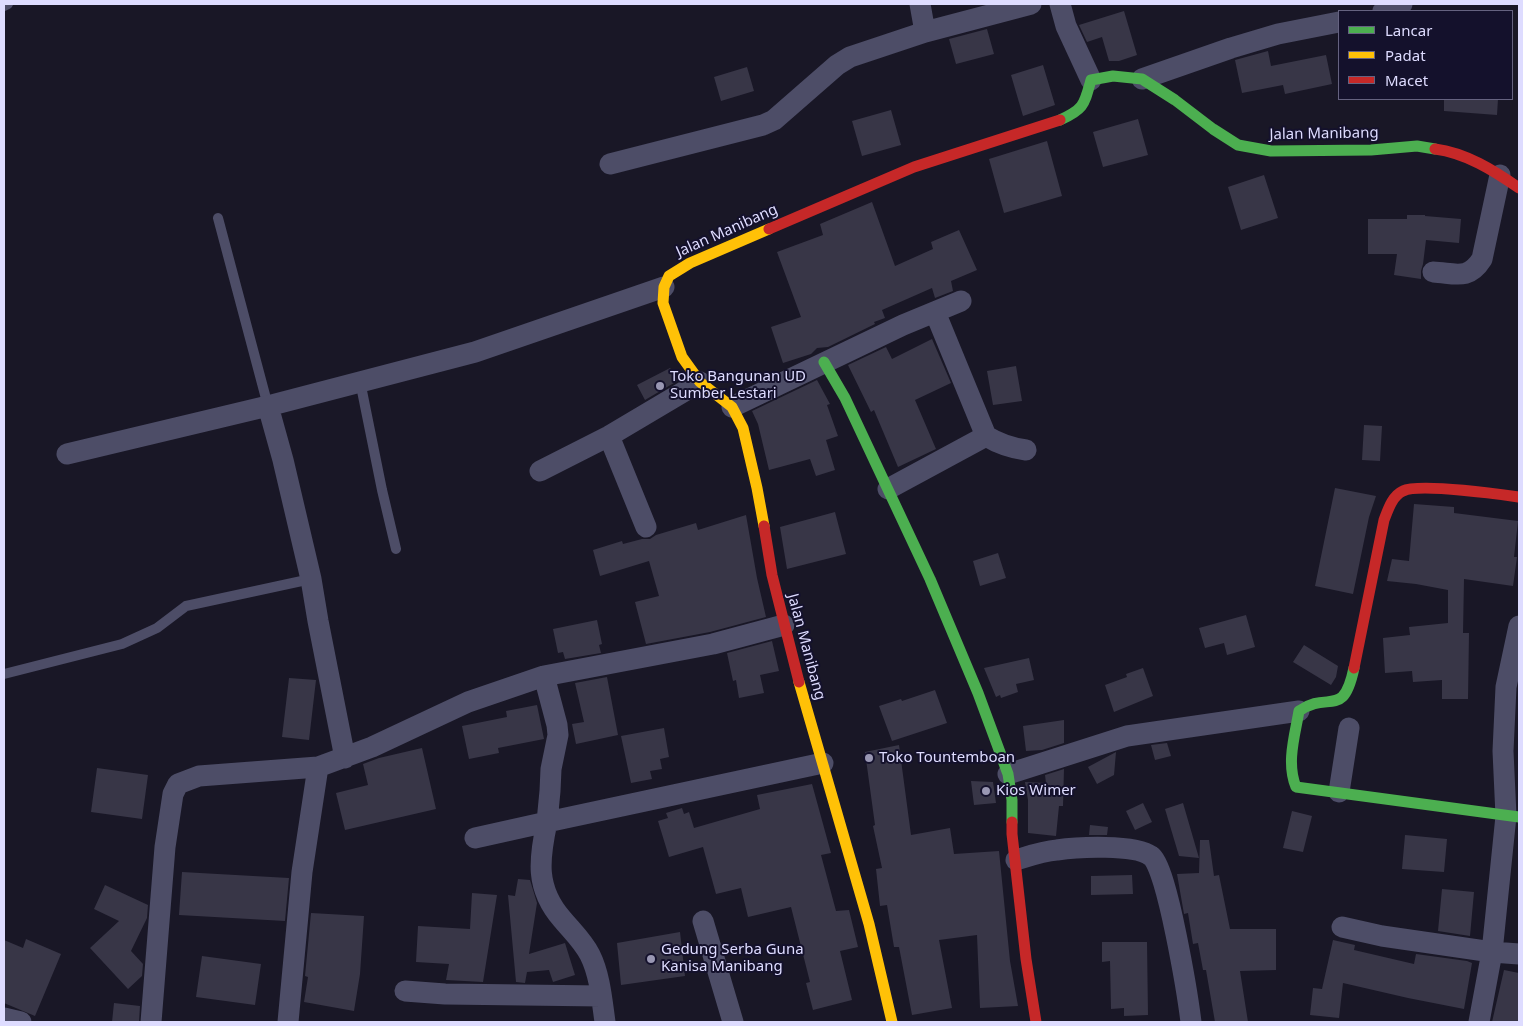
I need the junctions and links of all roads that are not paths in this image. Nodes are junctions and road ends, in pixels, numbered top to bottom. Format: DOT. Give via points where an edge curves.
graph roads {
  1 [pos="8,4"];
  2 [pos="920,4"];
  3 [pos="1031,4"];
  4 [pos="1060,4"];
  5 [pos="1402,4"];
  6 [pos="4,6"];
  7 [pos="1387,10"];
  8 [pos="1338,22"];
  9 [pos="925,32"];
  10 [pos="1142,79"];
  11 [pos="1091,80"];
  12 [pos="610,164"];
  13 [pos="1500,175"];
  14 [pos="1519,188"];
  15 [pos="218,218"];
  16 [pos="1433,272"];
  17 [pos="664,287"];
  18 [pos="961,301"];
  19 [pos="934,312"];
  20 [pos="824,362"];
  21 [pos="360,381"];
  22 [pos="700,382"];
  23 [pos="268,406"];
  24 [pos="732,407"];
  25 [pos="609,436"];
  26 [pos="986,436"];
  27 [pos="1026,450"];
  28 [pos="67,454"];
  29 [pos="540,470"];
  30 [pos="888,489"];
  31 [pos="1519,497"];
  32 [pos="646,527"];
  33 [pos="396,549"];
  34 [pos="311,579"];
  35 [pos="784,625"];
  36 [pos="1519,626"];
  37 [pos="4,674"];
  38 [pos="544,676"];
  39 [pos="1299,712"];
  40 [pos="1349,728"];
  41 [pos="345,758"];
  42 [pos="823,763"];
  43 [pos="318,767"];
  44 [pos="1008,774"];
  45 [pos="1339,792"];
  46 [pos="1513,817"];
  47 [pos="547,822"];
  48 [pos="475,838"];
  49 [pos="1016,860"];
  50 [pos="704,922"];
  51 [pos="1342,927"];
  52 [pos="1492,952"];
  53 [pos="1519,954"];
  54 [pos="405,991"];
  55 [pos="601,996"];
  56 [pos="4,1018"];
  57 [pos="22,1022"];
  58 [pos="151,1022"];
  59 [pos="288,1022"];
  60 [pos="605,1022"];
  61 [pos="733,1022"];
  62 [pos="892,1022"];
  63 [pos="1036,1022"];
  64 [pos="1191,1022"];
  65 [pos="1479,1022"];
  1 -- 6 [label="lane"];
  2 -- 9 [label="street"];
  3 -- 9 [label="street"];
  4 -- 11 [label="street" via="1066,26"];
  5 -- 7 [label="street"];
  8 -- 10 [label="street" via="1240,45"];
  9 -- 12 [label="street" via="843,61 770,122"];
  10 -- 11 [label="street, Jalan Manibang" via="1113,76"];
  10 -- 13 [label="street, Jalan Manibang" via="1238,145 1271,151 1417,146 1466,157"];
  11 -- 17 [label="street, Jalan Manibang" via="1085,103 1076,113 914,167 690,263 669,276"];
  13 -- 14 [label="street, Jalan Manibang"];
  13 -- 16 [label="street" via="1482,259 1476,269 1467,274"];
  15 -- 23 [label="lane"];
  17 -- 21 [label="street" via="475,352"];
  17 -- 22 [label="street, Jalan Manibang" via="663,303 672,332 682,357"];
  18 -- 19 [label="street"];
  19 -- 20 [label="street"];
  19 -- 26 [label="street"];
  20 -- 24 [label="street"];
  20 -- 30 [label="street" via="845,398"];
  21 -- 23 [label="street"];
  21 -- 33 [label="lane"];
  22 -- 24 [label="street, Jalan Manibang"];
  22 -- 25 [label="street"];
  23 -- 28 [label="street"];
  23 -- 34 [label="street"];
  24 -- 35 [label="street, Jalan Manibang" via="743,428 750,456"];
  25 -- 29 [label="street"];
  25 -- 32 [label="street"];
  26 -- 27 [label="street" via="1009,448"];
  26 -- 30 [label="street"];
  30 -- 44 [label="street" via="930,579"];
  31 -- 39 [label="street" via="1416,488 1402,491 1393,500 1384,520 1350,686 1344,697"];
  34 -- 37 [label="lane" via="186,606 157,628 122,644"];
  34 -- 41 [label="street"];
  35 -- 38 [label="street" via="713,644"];
  35 -- 42 [label="street, Jalan Manibang"];
  36 -- 46 [label="street" via="1506,687 1503,729"];
  38 -- 41 [label="street" via="468,702"];
  38 -- 47 [label="street" via="558,735 550,769"];
  39 -- 44 [label="street" via="1127,736"];
  39 -- 45 [label="street" via="1292,761 1293,782 1296,786"];
  40 -- 45 [label="street"];
  41 -- 43 [label="street"];
  42 -- 47 [label="street"];
  42 -- 62 [label="street, Jalan Manibang" via="869,924"];
  43 -- 58 [label="street" via="199,776 178,784 173,794 165,847"];
  43 -- 59 [label="street" via="302,872"];
  44 -- 49 [label="street"];
  45 -- 46 [label="street"];
  46 -- 52 [label="street"];
  47 -- 48 [label="street"];
  47 -- 55 [label="street" via="540,857 545,891 560,917 580,938 591,956"];
  49 -- 63 [label="street"];
  49 -- 64 [label="street" via="1056,850 1082,848 1138,850 1152,856 1159,866 1171,912"];
  50 -- 61 [label="street"];
  51 -- 52 [label="street"];
  52 -- 53 [label="street"];
  52 -- 65 [label="street"];
  54 -- 55 [label="street"];
  55 -- 60 [label="street"];
  56 -- 57 [label="street"];
}
